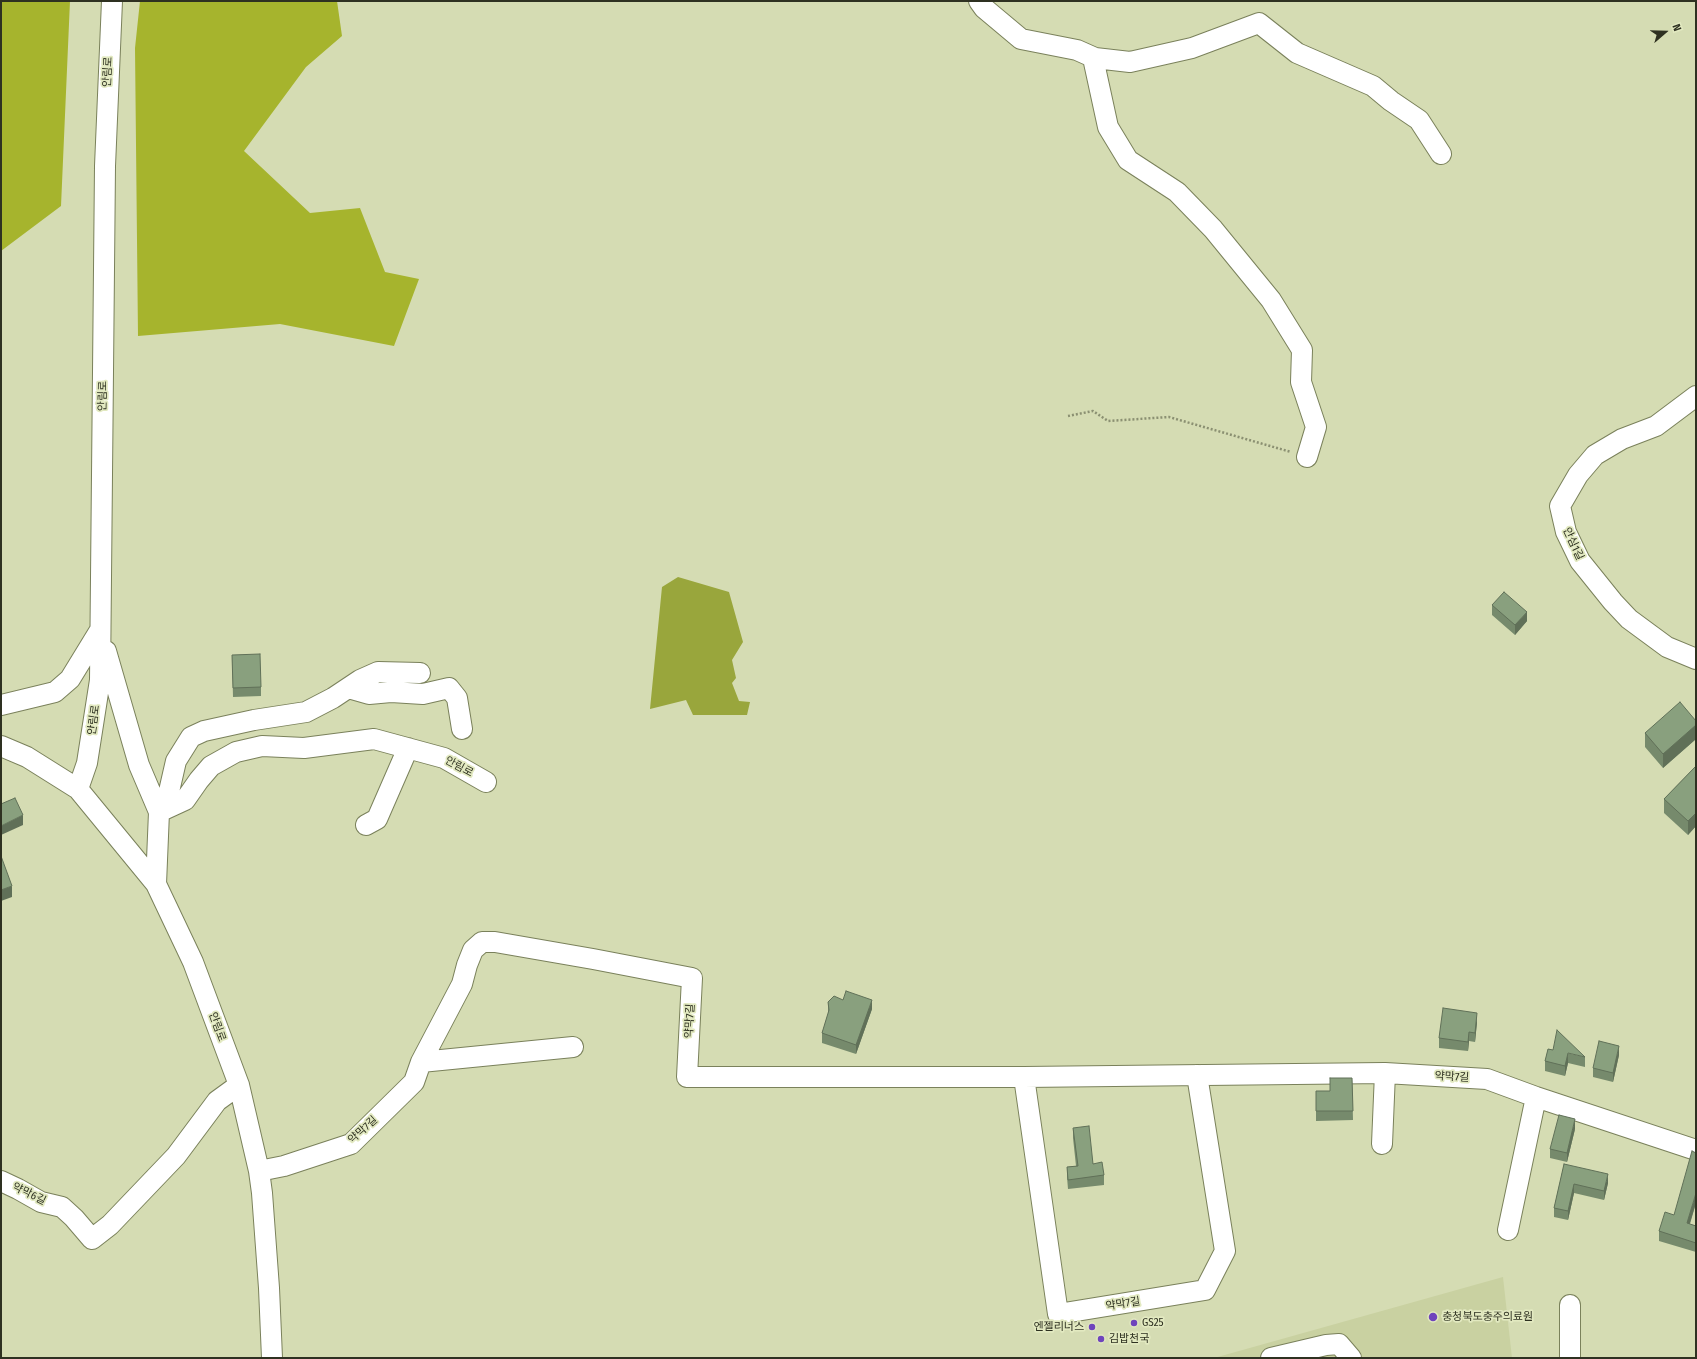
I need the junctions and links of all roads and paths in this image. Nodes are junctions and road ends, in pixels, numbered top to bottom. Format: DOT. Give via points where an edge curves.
graph roads {
  1 [pos="112,1"];
  2 [pos="979,1"];
  3 [pos="1094,58"];
  4 [pos="1441,154"];
  5 [pos="1696,396"];
  6 [pos="1068,416"];
  7 [pos="1307,457"];
  8 [pos="100,630"];
  9 [pos="1696,659"];
  10 [pos="420,673"];
  11 [pos="348,688"];
  12 [pos="1,705"];
  13 [pos="462,729"];
  14 [pos="1,746"];
  15 [pos="408,748"];
  16 [pos="486,782"];
  17 [pos="78,789"];
  18 [pos="162,811"];
  19 [pos="366,825"];
  20 [pos="156,884"];
  21 [pos="573,1047"];
  22 [pos="421,1062"];
  23 [pos="1385,1073"];
  24 [pos="1197,1075"];
  25 [pos="1024,1077"];
  26 [pos="238,1085"];
  27 [pos="1536,1097"];
  28 [pos="1382,1144"];
  29 [pos="1696,1150"];
  30 [pos="259,1171"];
  31 [pos="1,1181"];
  32 [pos="1508,1230"];
  33 [pos="1570,1305"];
  34 [pos="272,1358"];
  35 [pos="1271,1358"];
  36 [pos="1351,1358"];
  37 [pos="1570,1358"];
  1 -- 8 [label="street, 안림로" via="105,166"];
  2 -- 3 [label="street" via="1021,39 1077,50"];
  3 -- 4 [label="street" via="1130,62 1192,48 1259,23 1297,53 1373,86 1419,120"];
  3 -- 7 [label="street" via="1108,127 1128,160 1177,192 1213,229 1271,300 1302,350 1301,382 1316,426"];
  5 -- 9 [label="street, 안심1길" via="1656,426 1595,455 1578,475 1560,506 1566,532 1580,561 1613,602 1629,619 1667,647"];
  6 -- 7 [label="path" via="1094,411 1108,421 1169,418"];
  8 -- 12 [label="street" via="70,679 55,692"];
  8 -- 17 [label="street, 안림로" via="100,680 94,727 87,763"];
  8 -- 18 [label="street" via="139,765"];
  10 -- 11 [label="street" via="378,672"];
  11 -- 13 [label="street" via="369,694 423,694 449,688 458,698"];
  11 -- 18 [label="street" via="306,712 254,720 204,731 191,737 176,761"];
  14 -- 17 [label="street, 안림로" via="28,757"];
  15 -- 16 [label="street, 안림로" via="444,758"];
  15 -- 18 [label="street, 안림로" via="374,739 304,748 262,746 236,752 211,766 185,800"];
  15 -- 19 [label="street" via="377,819"];
  17 -- 20 [label="street, 안림로"];
  18 -- 20 [label="street"];
  20 -- 26 [label="street, 안림로" via="193,962"];
  21 -- 22 [label="street"];
  22 -- 25 [label="street, 약막7길" via="462,984 473,950 482,942 496,942 692,978 687,1077"];
  22 -- 30 [label="street, 약막7길" via="414,1082 351,1144 284,1166"];
  23 -- 24 [label="street, 약막7길"];
  23 -- 27 [label="street, 약막7길" via="1487,1079"];
  23 -- 28 [label="street"];
  24 -- 25 [label="street, 약막7길"];
  24 -- 25 [label="street, 약막7길" via="1225,1251 1205,1290 1058,1314"];
  26 -- 30 [label="street, 안림로"];
  26 -- 31 [label="street, 약막6길" via="217,1101 176,1156 110,1225 92,1239 62,1208 40,1202"];
  27 -- 29 [label="street, 약막7길"];
  27 -- 32 [label="street"];
  30 -- 34 [label="street, 안림로"];
  33 -- 37 [label="street"];
  35 -- 36 [label="street" via="1339,1344"];
}
